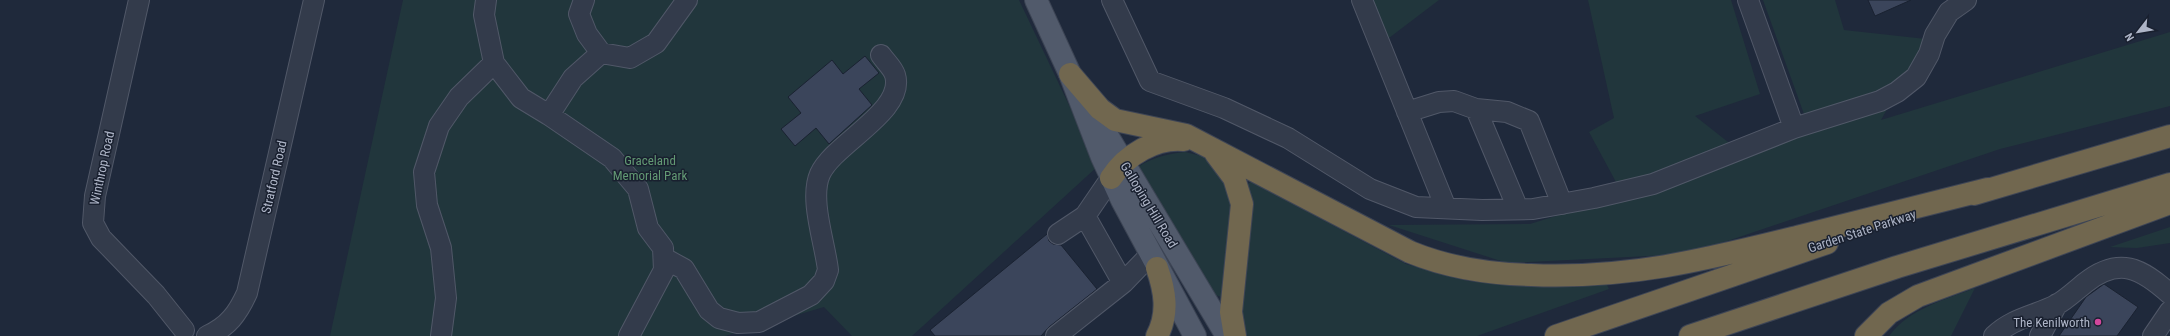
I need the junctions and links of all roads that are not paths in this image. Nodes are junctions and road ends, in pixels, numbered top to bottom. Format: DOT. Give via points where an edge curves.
graph roads {
  1 [pos="139,0"];
  2 [pos="314,0"];
  3 [pos="486,0"];
  4 [pos="584,0"];
  5 [pos="687,0"];
  6 [pos="1036,0"];
  7 [pos="1112,0"];
  8 [pos="1362,0"];
  9 [pos="1748,0"];
  10 [pos="1966,0"];
  11 [pos="601,53"];
  12 [pos="881,55"];
  13 [pos="494,63"];
  14 [pos="1070,74"];
  15 [pos="1476,109"];
  16 [pos="1408,112"];
  17 [pos="549,115"];
  18 [pos="1794,128"];
  19 [pos="2170,136"];
  20 [pos="1204,144"];
  21 [pos="1117,170"];
  22 [pos="2170,184"];
  23 [pos="1988,189"];
  24 [pos="2170,203"];
  25 [pos="1562,204"];
  26 [pos="1446,208"];
  27 [pos="1518,209"];
  28 [pos="1085,216"];
  29 [pos="1058,234"];
  30 [pos="664,258"];
  31 [pos="1154,262"];
  32 [pos="1123,283"];
  33 [pos="2170,294"];
  34 [pos="2058,304"];
  35 [pos="2170,311"];
  36 [pos="181,333"];
  37 [pos="204,336"];
  38 [pos="207,336"];
  39 [pos="441,336"];
  40 [pos="629,336"];
  41 [pos="1056,336"];
  42 [pos="1157,336"];
  43 [pos="1195,336"];
  44 [pos="1227,336"];
  45 [pos="1235,336"];
  46 [pos="1556,336"];
  47 [pos="1690,336"];
  48 [pos="1866,336"];
  49 [pos="1994,336"];
  50 [pos="2040,336"];
  51 [pos="2153,336"];
  1 -- 36 [label="street, Winthrop Road" via="95,196 94,223 101,238 156,295"];
  2 -- 38 [label="street, Stratford Road" via="247,293 232,320"];
  3 -- 13 [label="street" via="484,15"];
  4 -- 11 [label="street" via="578,14 587,34"];
  5 -- 11 [label="street" via="656,43 630,58"];
  6 -- 14 [label="main road, Galloping Hill Road"];
  7 -- 26 [label="street" via="1150,81 1224,108 1288,138 1370,189 1416,207"];
  8 -- 16 [label="street"];
  9 -- 18 [label="street"];
  10 -- 18 [label="street" via="1949,12 1935,35 1929,54 1916,77 1897,92 1880,101"];
  11 -- 17 [label="street" via="573,78"];
  12 -- 30 [label="street" via="896,74 896,90 890,104 836,154 820,173 816,190 828,270 819,289 785,310 759,322 738,323 719,318 709,310 684,269"];
  13 -- 17 [label="street" via="521,98"];
  13 -- 39 [label="street" via="459,97 439,126 424,172 427,205 441,248 446,298"];
  14 -- 20 [label="highway" via="1100,109 1115,120 1174,132"];
  14 -- 21 [label="main road, Galloping Hill Road"];
  15 -- 16 [label="street" via="1454,101 1438,102"];
  15 -- 25 [label="street" via="1508,112 1529,121"];
  15 -- 27 [label="street"];
  16 -- 26 [label="street"];
  17 -- 30 [label="street" via="612,158 638,189 648,228 663,248"];
  18 -- 25 [label="street" via="1653,184"];
  19 -- 23 [label="highway, Garden State Parkway"];
  20 -- 21 [label="highway" via="1181,139 1164,141 1137,152"];
  20 -- 23 [label="highway" via="1374,236 1410,252 1461,268 1523,275 1594,276 1672,267"];
  20 -- 45 [label="highway" via="1234,178 1240,195 1242,213 1230,312"];
  21 -- 28 [label="street"];
  21 -- 31 [label="main road, Galloping Hill Road"];
  21 -- 44 [label="main road, Galloping Hill Road"];
  22 -- 47 [label="highway" via="1897,267"];
  23 -- 46 [label="highway, Garden State Parkway"];
  24 -- 48 [label="highway" via="1918,296 1889,313"];
  25 -- 27 [label="street"];
  26 -- 27 [label="street"];
  28 -- 29 [label="street"];
  28 -- 32 [label="street"];
  30 -- 40 [label="street" via="664,270"];
  31 -- 32 [label="street"];
  31 -- 42 [label="highway" via="1165,305"];
  31 -- 43 [label="main road, Galloping Hill Road"];
  32 -- 41 [label="street"];
  33 -- 34 [label="street" via="2140,271 2123,266 2111,268 2090,279"];
  34 -- 49 [label="street" via="2006,325"];
  34 -- 50 [label="street"];
  35 -- 51 [label="street"];
  36 -- 37 [label="street" via="195,329"];
}
